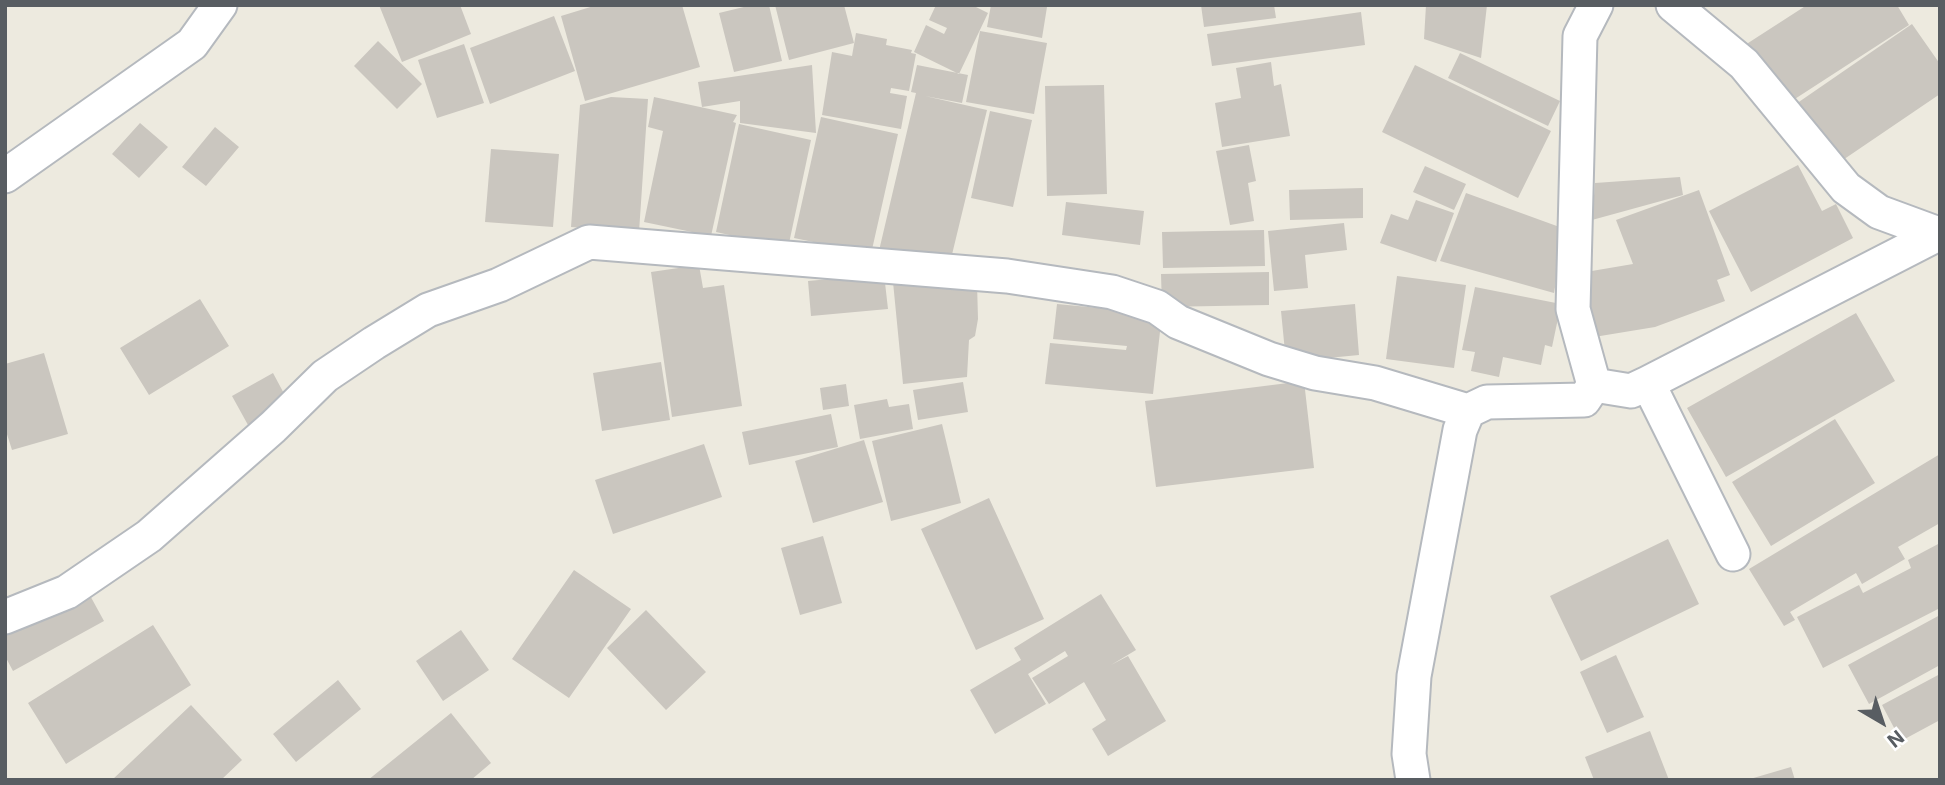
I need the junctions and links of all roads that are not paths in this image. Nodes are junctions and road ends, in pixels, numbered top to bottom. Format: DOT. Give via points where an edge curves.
graph roads {
  1 [pos="220,5"];
  2 [pos="1596,5"];
  3 [pos="1673,5"];
  4 [pos="5,176"];
  5 [pos="1938,233"];
  6 [pos="1648,383"];
  7 [pos="1594,385"];
  8 [pos="1468,411"];
  9 [pos="1733,554"];
  10 [pos="5,617"];
  11 [pos="1413,780"];
  1 -- 4 [label="street" via="192,44"];
  2 -- 7 [label="street" via="1580,36 1573,309"];
  3 -- 5 [label="street" via="1744,64 1846,188 1879,212"];
  5 -- 6 [label="street"];
  6 -- 7 [label="street" via="1631,391"];
  6 -- 9 [label="street"];
  7 -- 8 [label="street" via="1584,400 1487,402"];
  8 -- 10 [label="street" via="1375,383 1269,359 1178,323 1157,307 1112,292 1007,276 589,242 499,285 428,310 373,343 325,376 149,536 67,592"];
  8 -- 11 [label="street" via="1460,430 1414,676 1409,754"];
}
